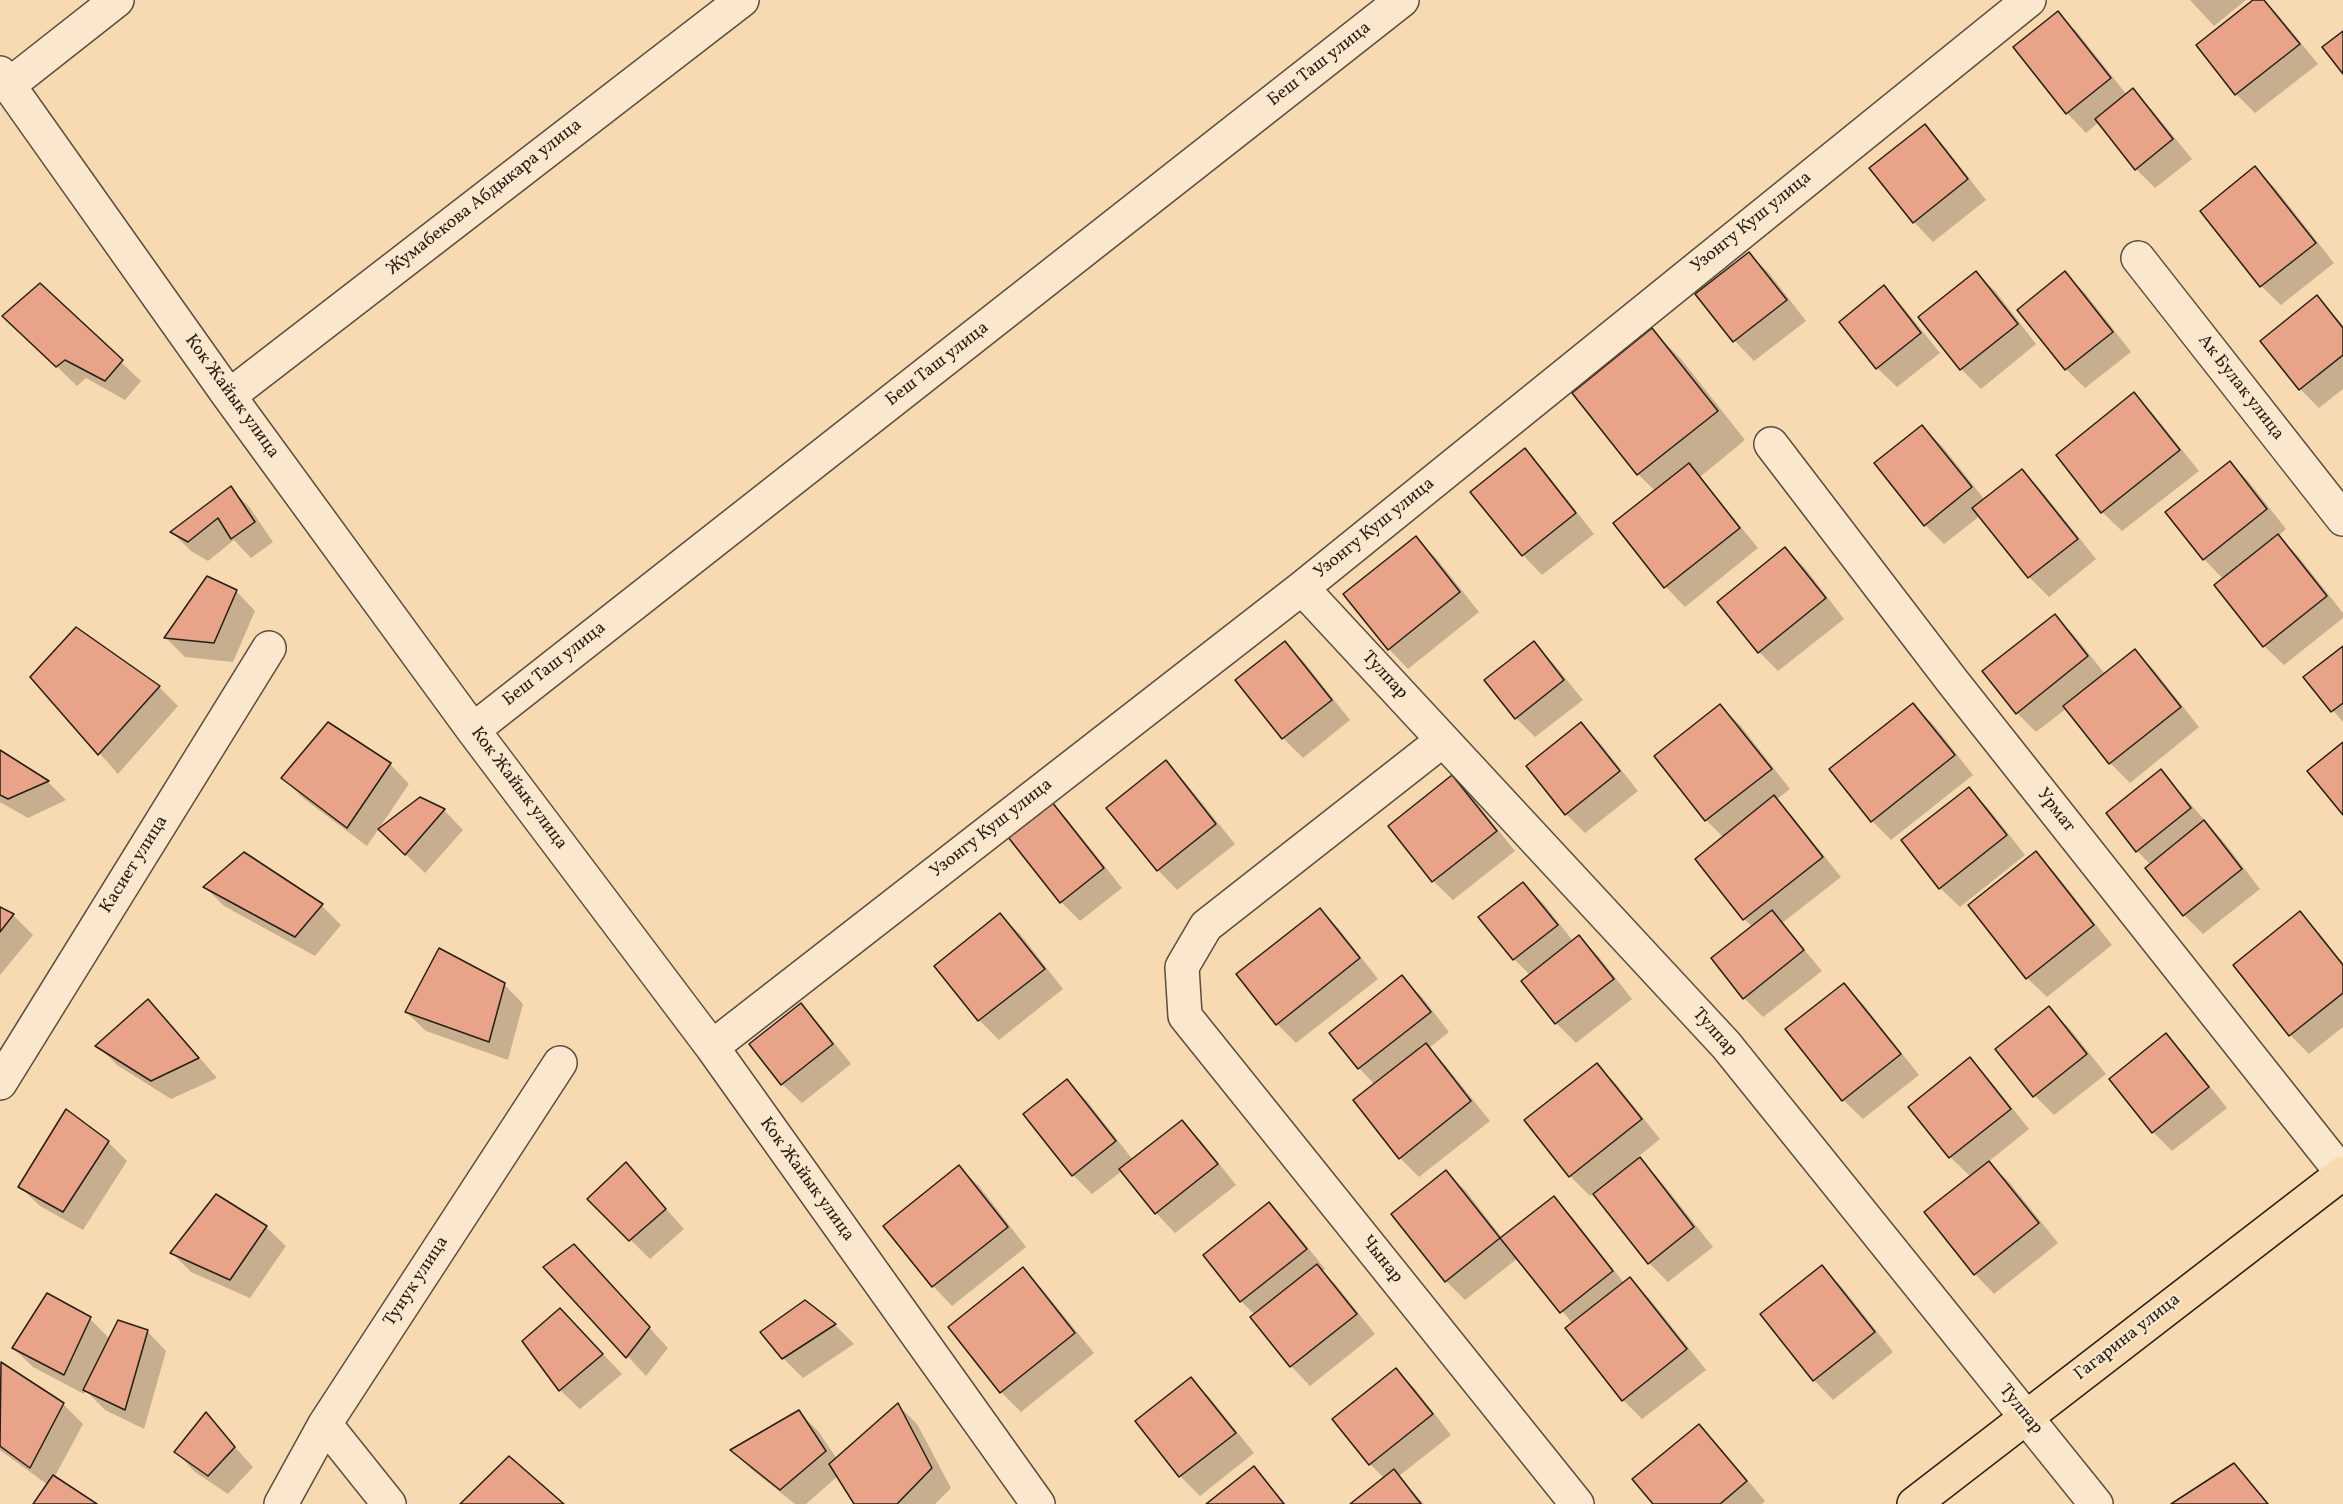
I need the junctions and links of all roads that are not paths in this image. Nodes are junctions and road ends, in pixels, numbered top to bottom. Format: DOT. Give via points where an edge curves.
graph roads {
  1 [pos="117,0"];
  2 [pos="742,0"];
  3 [pos="1402,0"];
  4 [pos="2029,0"];
  5 [pos="4,79"];
  6 [pos="2138,258"];
  7 [pos="229,396"];
  8 [pos="1772,444"];
  9 [pos="2343,519"];
  10 [pos="1302,588"];
  11 [pos="269,648"];
  12 [pos="473,730"];
  13 [pos="1443,740"];
  14 [pos="711,1047"];
  15 [pos="560,1063"];
  16 [pos="0,1083"];
  17 [pos="2343,1174"];
  18 [pos="2026,1417"];
  19 [pos="325,1424"];
  20 [pos="281,1504"];
  21 [pos="389,1504"];
  22 [pos="1038,1504"];
  23 [pos="1577,1504"];
  24 [pos="1914,1504"];
  25 [pos="2096,1504"];
  1 -- 5 [label="street"];
  2 -- 7 [label="street, Жумабекова Абдыкара улица"];
  3 -- 12 [label="street, Беш Таш улица"];
  4 -- 10 [label="street, Узонгу Куш улица"];
  5 -- 7 [label="street, Кок Жайык улица"];
  6 -- 9 [label="street, Ак Булак улица"];
  7 -- 12 [label="street, Кок Жайык улица"];
  8 -- 17 [label="street, Урмат" via="1953,682"];
  10 -- 13 [label="street, Тулпар"];
  10 -- 14 [label="street, Узонгу Куш улица"];
  11 -- 16 [label="street, Касиет улица"];
  12 -- 14 [label="street, Кок Жайык улица"];
  13 -- 18 [label="street, Тулпар" via="1726,1045"];
  13 -- 23 [label="street, Чынар" via="1206,926 1182,967 1185,1016"];
  14 -- 22 [label="street, Кок Жайык улица"];
  15 -- 19 [label="street, Тунук улица"];
  17 -- 18 [label="main road, Гагарина улица"];
  18 -- 24 [label="main road, Гагарина улица"];
  18 -- 25 [label="street, Тулпар"];
  19 -- 20 [label="street, Тунук улица"];
  19 -- 21 [label="street"];
}
